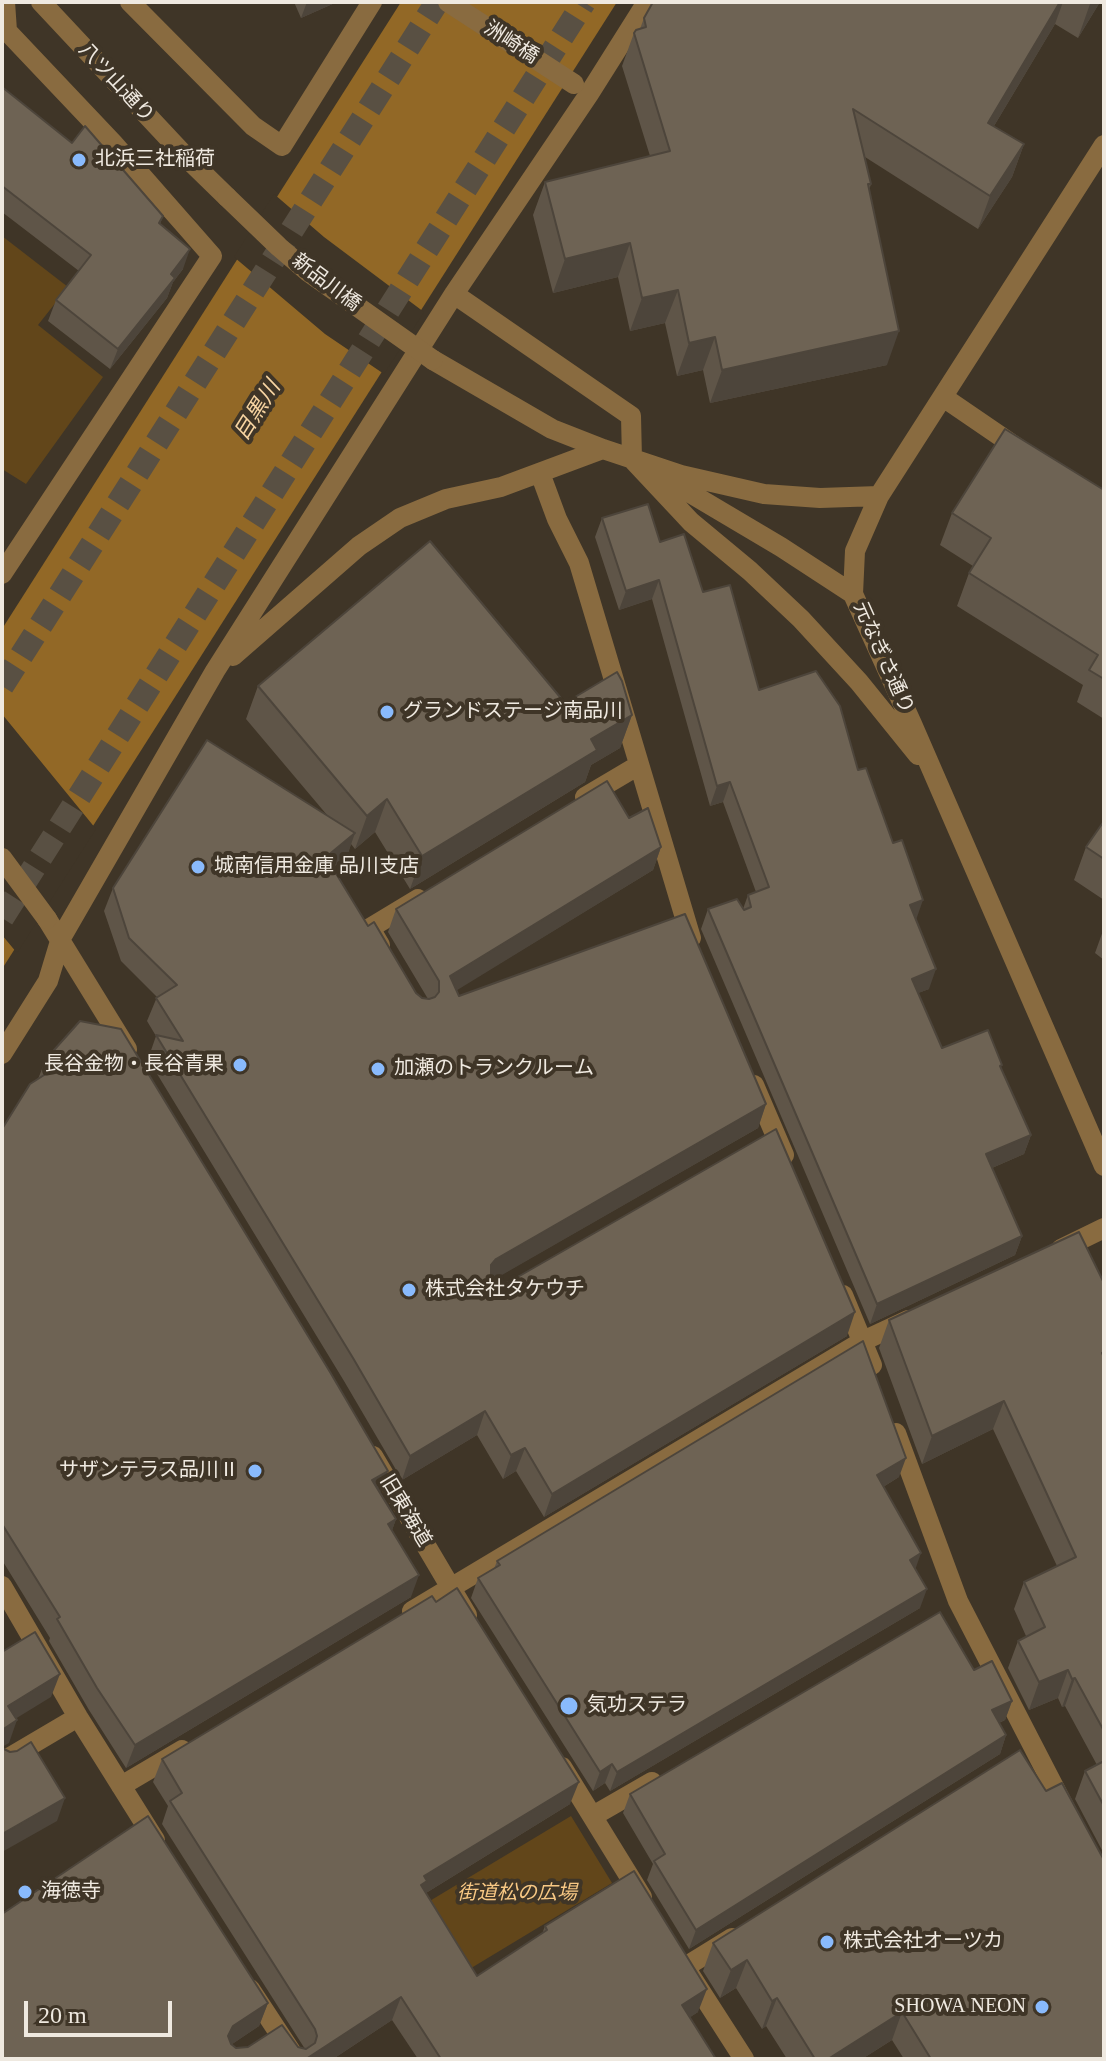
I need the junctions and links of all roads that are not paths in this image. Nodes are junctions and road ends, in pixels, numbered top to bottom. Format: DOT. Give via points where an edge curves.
graph roads {
  1 [pos="5,2"];
  2 [pos="41,2"];
  3 [pos="130,2"];
  4 [pos="372,2"];
  5 [pos="448,2"];
  6 [pos="647,2"];
  7 [pos="582,89"];
  8 [pos="1104,145"];
  9 [pos="227,197"];
  10 [pos="454,294"];
  11 [pos="943,397"];
  12 [pos="603,449"];
  13 [pos="632,459"];
  14 [pos="1043,465"];
  15 [pos="540,473"];
  16 [pos="879,496"];
  17 [pos="2,574"];
  18 [pos="853,594"];
  19 [pos="215,671"];
  20 [pos="639,765"];
  21 [pos="935,777"];
  22 [pos="572,805"];
  23 [pos="2,858"];
  24 [pos="437,887"];
  25 [pos="61,938"];
  26 [pos="391,963"];
  27 [pos="701,963"];
  28 [pos="2,1054"];
  29 [pos="134,1060"];
  30 [pos="744,1062"];
  31 [pos="1104,1166"];
  32 [pos="793,1177"];
  33 [pos="1104,1228"];
  34 [pos="1044,1256"];
  35 [pos="836,1277"];
  36 [pos="932,1309"];
  37 [pos="863,1341"];
  38 [pos="879,1385"];
  39 [pos="889,1413"];
  40 [pos="363,1440"];
  41 [pos="2,1586"];
  42 [pos="450,1588"];
  43 [pos="401,1617"];
  44 [pos="474,1627"];
  45 [pos="78,1717"];
  46 [pos="201,1738"];
  47 [pos="550,1748"];
  48 [pos="2,1762"];
  49 [pos="674,1768"];
  50 [pos="121,1786"];
  51 [pos="593,1816"];
  52 [pos="1075,1827"];
  53 [pos="163,1853"];
  54 [pos="649,1908"];
  55 [pos="752,1925"];
  56 [pos="236,1967"];
  57 [pos="296,2059"];
  58 [pos="744,2059"];
  1 -- 17 [label="street" via="7,31 212,256"];
  2 -- 9 [label="street, 八ツ山通り"];
  3 -- 4 [label="street" via="253,126 282,146"];
  5 -- 7 [label="street, 洲崎橋, bridge"];
  6 -- 7 [label="street"];
  7 -- 10 [label="street"];
  8 -- 11 [label="street, 元なぎさ通り"];
  9 -- 12 [label="street, 新品川橋, bridge" via="307,271 433,360 552,429"];
  10 -- 13 [label="street" via="631,416"];
  10 -- 19 [label="street"];
  11 -- 14 [label="street"];
  11 -- 16 [label="street, 元なぎさ通り"];
  12 -- 13 [label="street"];
  12 -- 15 [label="street"];
  13 -- 16 [label="street" via="764,494"];
  13 -- 18 [label="street"];
  13 -- 21 [label="street" via="691,522 801,619"];
  15 -- 19 [label="street" via="446,499 400,518 359,546"];
  15 -- 20 [label="street" via="579,563"];
  16 -- 18 [label="street, 元なぎさ通り" via="855,551"];
  18 -- 21 [label="street, 元なぎさ通り"];
  19 -- 25 [label="street"];
  20 -- 22 [label="street"];
  20 -- 27 [label="street"];
  21 -- 31 [label="street, 元なぎさ通り"];
  23 -- 25 [label="street, bridge"];
  24 -- 26 [label="street" via="370,928"];
  25 -- 28 [label="street" via="48,981"];
  25 -- 29 [label="street"];
  30 -- 32 [label="street" via="768,1137"];
  33 -- 34 [label="street"];
  35 -- 37 [label="street"];
  36 -- 37 [label="street"];
  37 -- 38 [label="street"];
  37 -- 42 [label="street"];
  39 -- 52 [label="street" via="951,1605 1027,1753"];
  40 -- 42 [label="street, 旧東海道"];
  41 -- 45 [label="street"];
  42 -- 43 [label="street"];
  42 -- 44 [label="street, 旧東海道"];
  45 -- 48 [label="street"];
  45 -- 50 [label="street"];
  46 -- 50 [label="street"];
  47 -- 51 [label="street"];
  49 -- 51 [label="street"];
  50 -- 53 [label="street"];
  51 -- 54 [label="street"];
  55 -- 58 [label="street" via="681,1962"];
  56 -- 57 [label="street" via="271,2034"];
}
